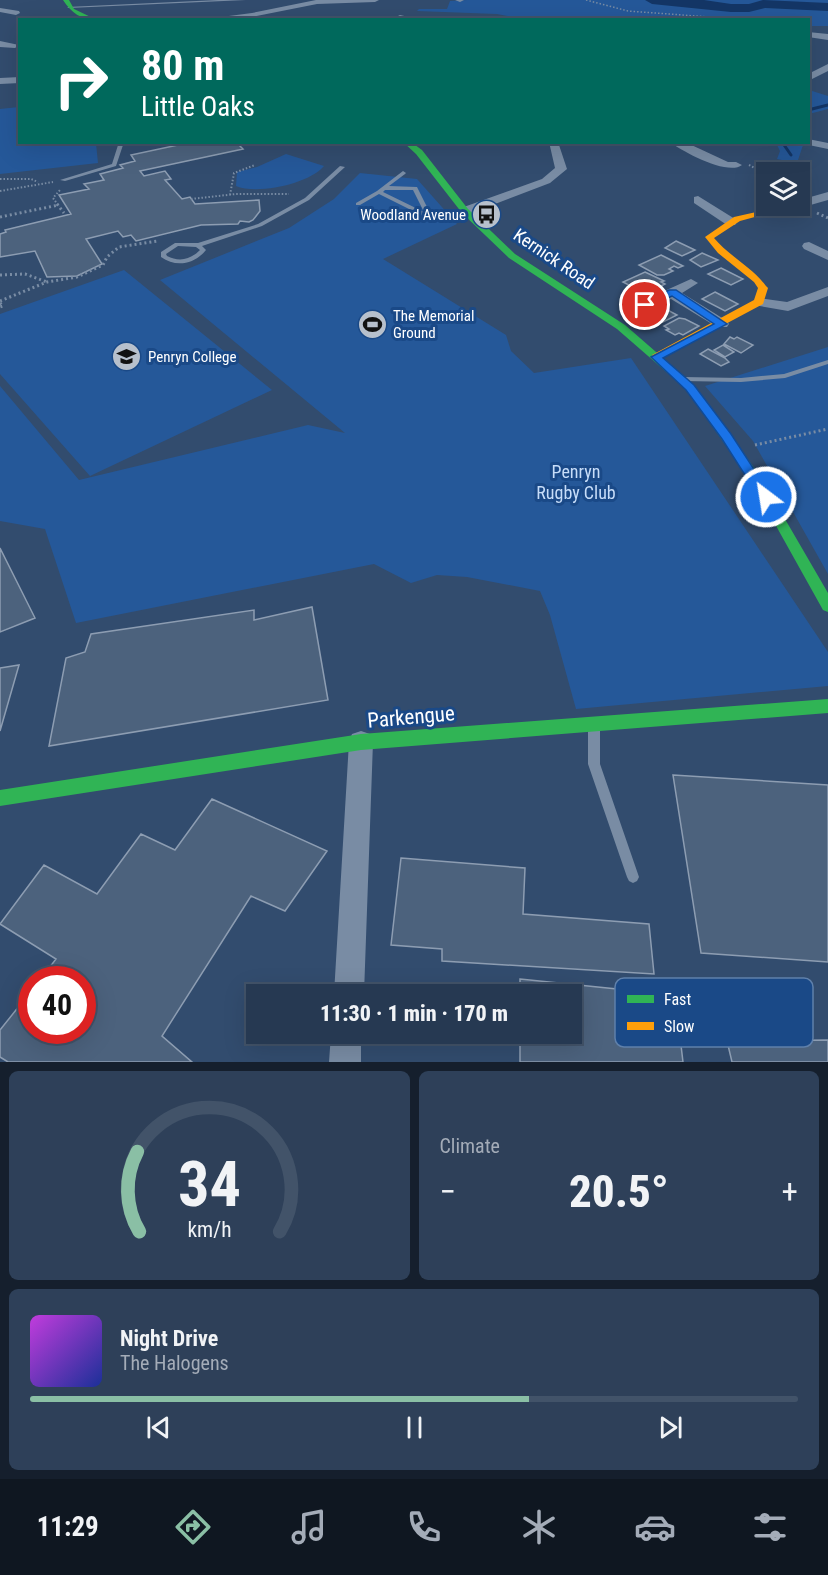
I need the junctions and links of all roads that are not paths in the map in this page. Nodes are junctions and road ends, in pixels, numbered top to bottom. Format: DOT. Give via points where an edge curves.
graph roads {
  1 [pos="244,0"];
  2 [pos="352,0"];
  3 [pos="375,0"];
  4 [pos="68,4"];
  5 [pos="0,10"];
  6 [pos="16,13"];
  7 [pos="400,17"];
  8 [pos="89,18"];
  9 [pos="222,18"];
  10 [pos="403,18"];
  11 [pos="810,34"];
  12 [pos="828,37"];
  13 [pos="0,44"];
  14 [pos="15,45"];
  15 [pos="828,67"];
  16 [pos="810,77"];
  17 [pos="18,80"];
  18 [pos="0,81"];
  19 [pos="810,142"];
  20 [pos="121,144"];
  21 [pos="409,144"];
  22 [pos="679,144"];
  23 [pos="556,146"];
  24 [pos="828,146"];
  25 [pos="736,165"];
  26 [pos="342,167"];
  27 [pos="404,172"];
  28 [pos="63,180"];
  29 [pos="382,190"];
  30 [pos="698,200"];
  31 [pos="357,204"];
  32 [pos="465,211"];
  33 [pos="756,213"];
  34 [pos="731,222"];
  35 [pos="198,245"];
  36 [pos="809,246"];
  37 [pos="828,256"];
  38 [pos="691,283"];
  39 [pos="828,291"];
  40 [pos="672,292"];
  41 [pos="759,302"];
  42 [pos="645,305"];
  43 [pos="722,324"];
  44 [pos="656,357"];
  45 [pos="828,362"];
  46 [pos="680,379"];
  47 [pos="828,606"];
  48 [pos="828,706"];
  49 [pos="594,723"];
  50 [pos="361,741"];
  51 [pos="0,798"];
  52 [pos="633,877"];
  53 [pos="349,984"];
  54 [pos="346,1044"];
  55 [pos="345,1062"];
  1 -- 4 [label="lane"];
  2 -- 3 [label="street"];
  2 -- 9 [label="street"];
  4 -- 8 [label="street"];
  5 -- 6 [label="street"];
  7 -- 10 [label="street"];
  11 -- 12 [label="street"];
  13 -- 14 [label="street"];
  15 -- 16 [label="street"];
  17 -- 18 [label="street"];
  19 -- 24 [label="street"];
  20 -- 28 [label="lane" via="114,165"];
  21 -- 32 [label="street, Kernick Road"];
  22 -- 25 [label="street" via="727,166"];
  23 -- 32 [label="street" via="561,169 546,181"];
  26 -- 35 [label="lane" via="307,199 260,225"];
  27 -- 29 [label="lane"];
  29 -- 29 [label="lane" via="429,217 415,188"];
  29 -- 31 [label="lane"];
  30 -- 34 [label="street"];
  32 -- 44 [label="street, Kernick Road" via="512,256 621,327"];
  33 -- 34 [label="street"];
  34 -- 41 [label="street" via="720,226 710,237 714,247 757,276 763,288"];
  35 -- 35 [label="lane" via="203,250 201,254 187,261 164,257 163,253 177,244"];
  36 -- 37 [label="street"];
  38 -- 40 [label="street"];
  39 -- 41 [label="street" via="788,307"];
  40 -- 42 [label="street"];
  40 -- 43 [label="street"];
  41 -- 43 [label="street"];
  43 -- 44 [label="street"];
  44 -- 46 [label="street, Kernick Road"];
  45 -- 46 [label="lane" via="785,376"];
  46 -- 47 [label="street, Kernick Road" via="690,387 756,479"];
  48 -- 49 [label="street, Parkengue"];
  49 -- 50 [label="street, Parkengue"];
  49 -- 52 [label="lane" via="594,764"];
  50 -- 51 [label="street, Parkengue"];
  50 -- 53 [label="street"];
  54 -- 55 [label="street"];
}
